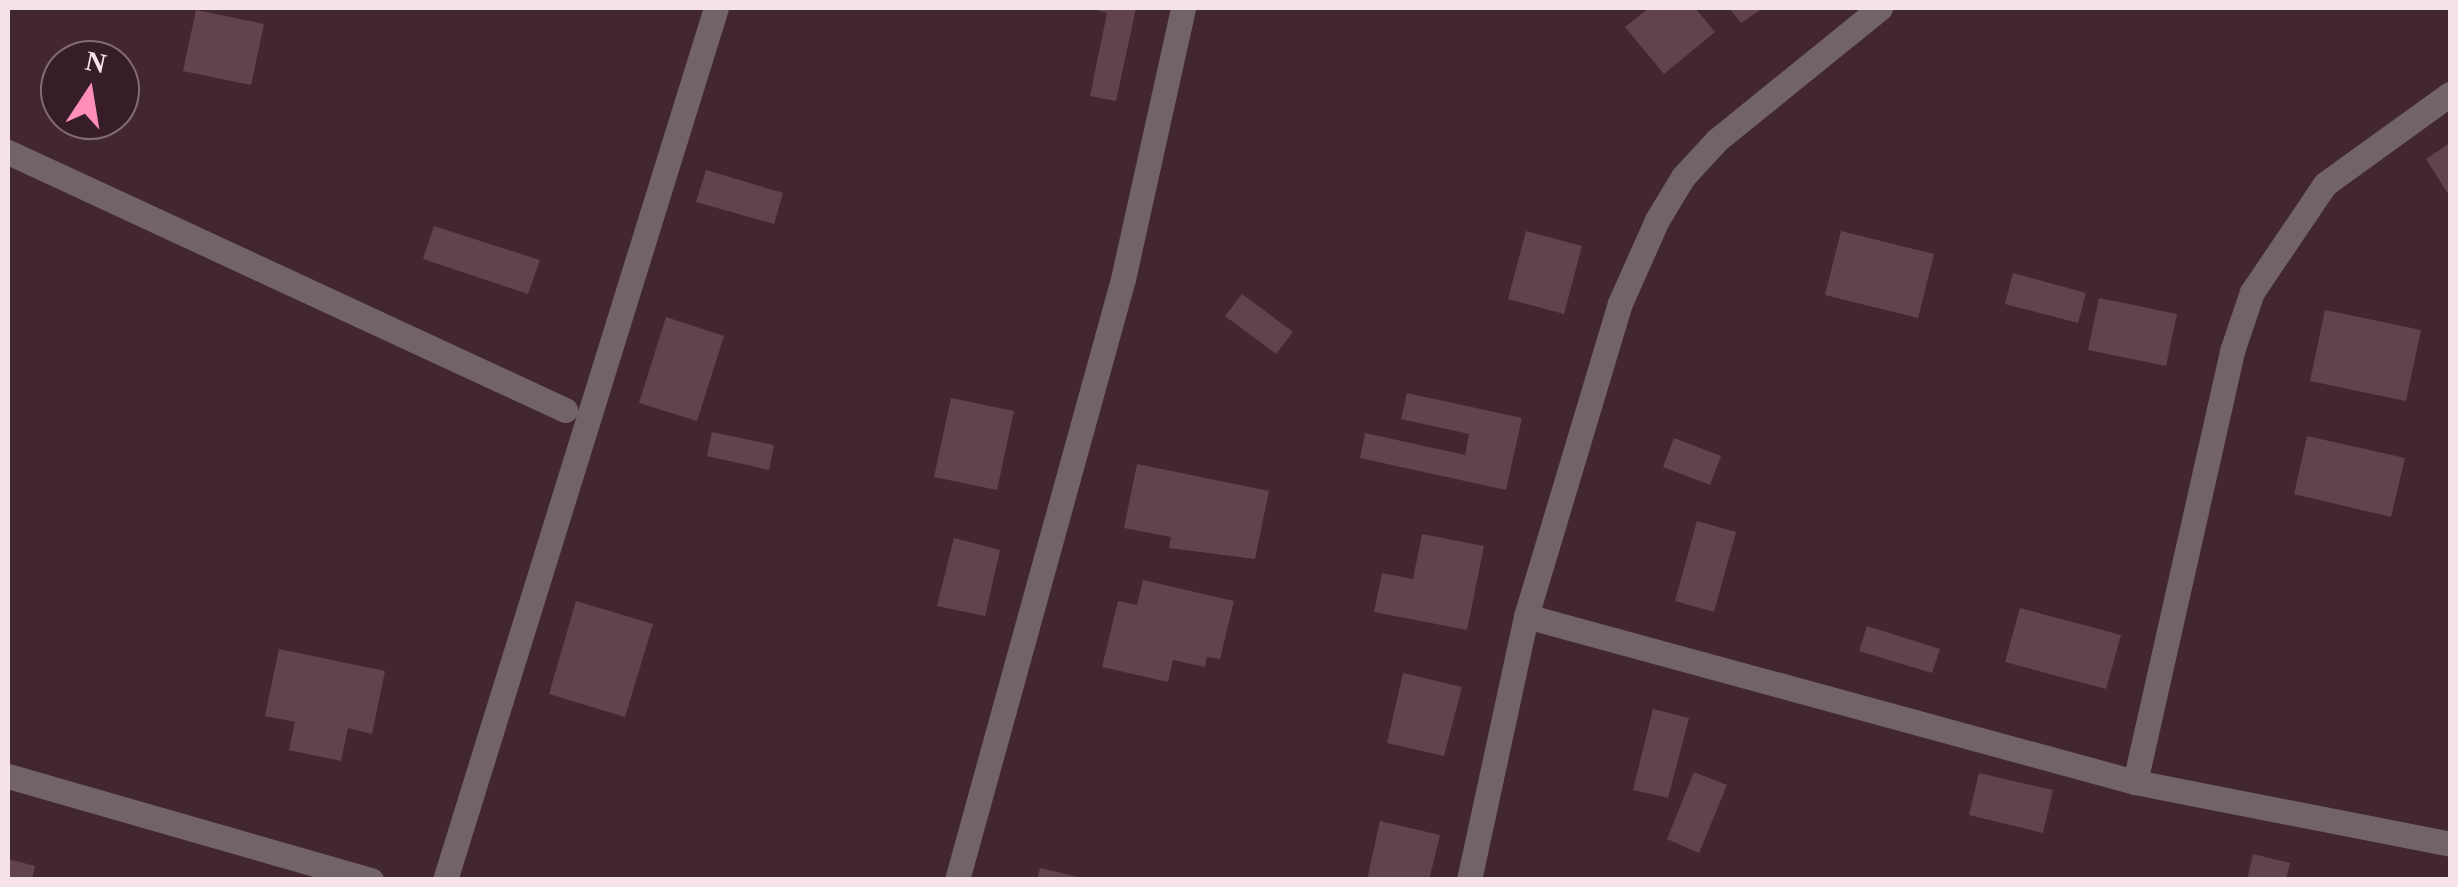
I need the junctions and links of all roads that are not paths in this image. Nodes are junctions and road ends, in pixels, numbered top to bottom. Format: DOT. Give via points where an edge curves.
graph roads {
  1 [pos="716,8"];
  2 [pos="1183,8"];
  3 [pos="1880,8"];
  4 [pos="2450,94"];
  5 [pos="8,152"];
  6 [pos="565,410"];
  7 [pos="1526,616"];
  8 [pos="8,776"];
  9 [pos="2135,782"];
  10 [pos="2450,844"];
  11 [pos="371,880"];
  12 [pos="445,880"];
  13 [pos="957,880"];
  14 [pos="1468,880"];
  1 -- 12 [label="street"];
  2 -- 13 [label="street" via="1123,280"];
  3 -- 7 [label="street" via="1718,140 1657,220 1620,303"];
  4 -- 9 [label="street" via="2325,184 2252,292 2232,351"];
  5 -- 6 [label="street"];
  7 -- 9 [label="street"];
  7 -- 14 [label="street"];
  8 -- 11 [label="street"];
  9 -- 10 [label="street"];
}
